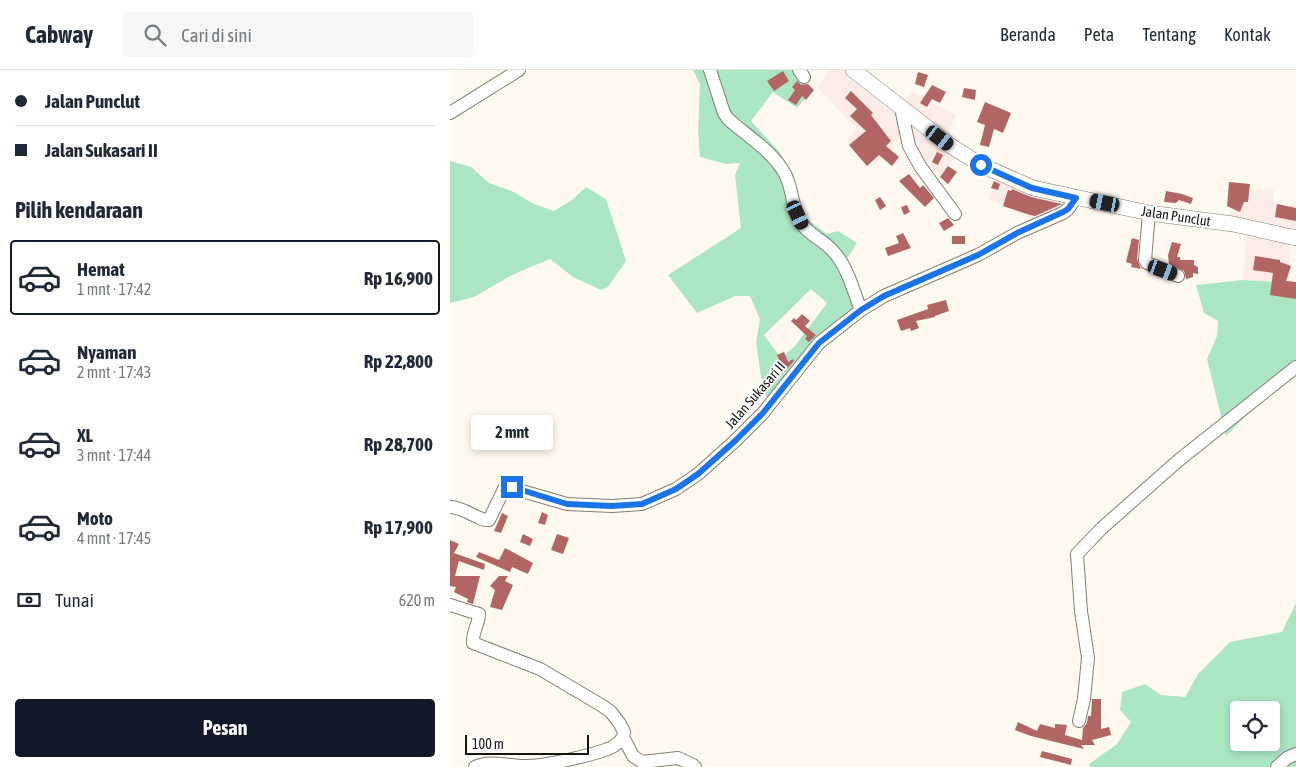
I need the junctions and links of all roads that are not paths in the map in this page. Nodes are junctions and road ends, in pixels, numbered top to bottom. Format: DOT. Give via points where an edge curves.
graph roads {
  1 [pos="519,70"];
  2 [pos="710,70"];
  3 [pos="853,70"];
  4 [pos="901,108"];
  5 [pos="450,113"];
  6 [pos="1076,198"];
  7 [pos="1149,213"];
  8 [pos="955,214"];
  9 [pos="1296,238"];
  10 [pos="1178,276"];
  11 [pos="861,310"];
  12 [pos="1296,367"];
  13 [pos="450,508"];
  14 [pos="450,605"];
  15 [pos="1078,721"];
  16 [pos="623,737"];
  17 [pos="1296,754"];
  18 [pos="475,767"];
  19 [pos="695,767"];
  20 [pos="1277,767"];
  1 -- 5 [label="street"];
  2 -- 11 [label="street" via="724,113 777,161 788,180 802,224 841,260 850,275"];
  3 -- 4 [label="main road, Jalan Punclut"];
  4 -- 6 [label="main road, Jalan Punclut" via="981,165 1032,188"];
  4 -- 8 [label="street" via="912,152"];
  6 -- 7 [label="main road, Jalan Punclut"];
  6 -- 11 [label="street, Jalan Sukasari II" via="1063,212 978,255 884,296"];
  7 -- 9 [label="main road, Jalan Punclut" via="1232,224"];
  7 -- 10 [label="street" via="1147,263"];
  11 -- 13 [label="street, Jalan Sukasari II" via="819,343 763,413 735,441 676,489 642,504 612,506 567,504 508,487 489,520"];
  12 -- 15 [label="street" via="1180,460 1077,554 1088,658"];
  14 -- 16 [label="street" via="480,614 473,642 540,670 602,705 620,724"];
  16 -- 18 [label="street" via="610,748 572,758 528,766 483,763"];
  16 -- 19 [label="street" via="633,756 642,762 678,758"];
  17 -- 20 [label="street"];
}
